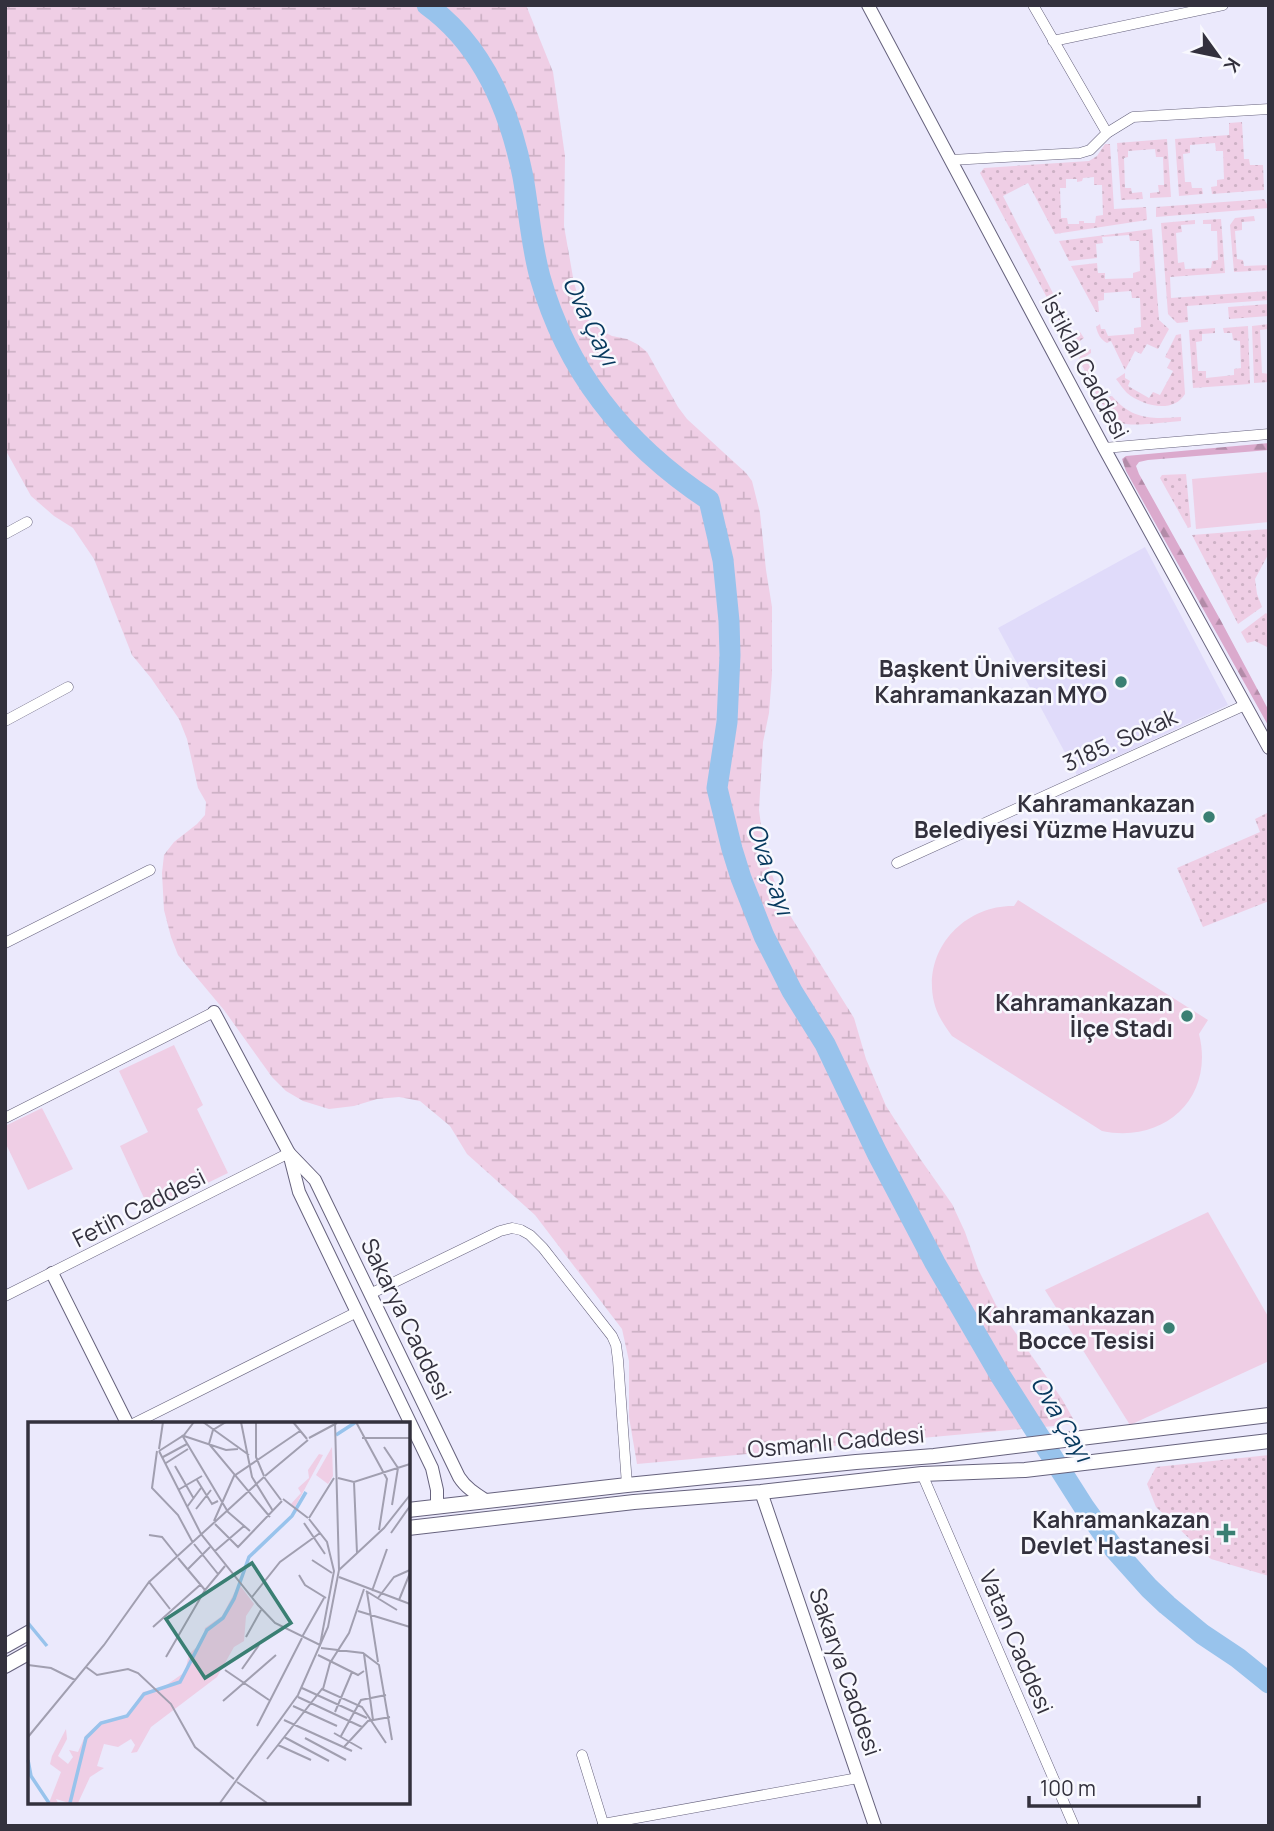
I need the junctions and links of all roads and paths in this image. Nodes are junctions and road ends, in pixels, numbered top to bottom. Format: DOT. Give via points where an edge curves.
graph roads {
  1 [pos="868,5"];
  2 [pos="1033,5"];
  3 [pos="1223,5"];
  4 [pos="1054,41"];
  5 [pos="1269,109"];
  6 [pos="1107,133"];
  7 [pos="951,160"];
  8 [pos="1269,434"];
  9 [pos="1104,448"];
  10 [pos="27,522"];
  11 [pos="5,534"];
  12 [pos="68,687"];
  13 [pos="1245,705"];
  14 [pos="5,721"];
  15 [pos="1269,748"];
  16 [pos="897,863"];
  17 [pos="150,870"];
  18 [pos="5,943"];
  19 [pos="214,1013"];
  20 [pos="5,1118"];
  21 [pos="289,1153"];
  22 [pos="52,1273"];
  23 [pos="370,1294"];
  24 [pos="5,1296"];
  25 [pos="357,1312"];
  26 [pos="1269,1415"];
  27 [pos="126,1422"];
  28 [pos="137,1422"];
  29 [pos="410,1422"];
  30 [pos="410,1422"];
  31 [pos="1269,1441"];
  32 [pos="922,1474"];
  33 [pos="627,1485"];
  34 [pos="761,1492"];
  35 [pos="487,1501"];
  36 [pos="437,1507"];
  37 [pos="410,1510"];
  38 [pos="410,1528"];
  39 [pos="28,1633"];
  40 [pos="5,1646"];
  41 [pos="28,1653"];
  42 [pos="5,1667"];
  43 [pos="582,1755"];
  44 [pos="858,1778"];
  45 [pos="604,1825"];
  46 [pos="875,1826"];
  47 [pos="1074,1826"];
  1 -- 7 [label="street, İstiklal Caddesi"];
  2 -- 4 [label="street"];
  3 -- 4 [label="street"];
  4 -- 6 [label="street"];
  5 -- 6 [label="street" via="1133,117"];
  6 -- 7 [label="street" via="1090,150 1080,153"];
  7 -- 9 [label="street, İstiklal Caddesi"];
  8 -- 9 [label="street"];
  9 -- 13 [label="street, İstiklal Caddesi"];
  10 -- 11 [label="street"];
  12 -- 14 [label="street"];
  13 -- 15 [label="street, İstiklal Caddesi"];
  13 -- 16 [label="street, 3185. Sokak"];
  17 -- 18 [label="street"];
  19 -- 20 [label="street"];
  19 -- 21 [label="street, Sakarya Caddesi"];
  21 -- 22 [label="street, Fetih Caddesi"];
  21 -- 23 [label="street, Sakarya Caddesi" via="315,1180"];
  21 -- 25 [label="street, Sakarya Caddesi" via="299,1192"];
  22 -- 24 [label="street, Fetih Caddesi"];
  22 -- 27 [label="street"];
  23 -- 33 [label="street" via="500,1231 512,1228 530,1235 616,1345"];
  23 -- 35 [label="street, Sakarya Caddesi" via="459,1477"];
  25 -- 28 [label="street"];
  25 -- 29 [label="street, Sakarya Caddesi"];
  26 -- 33 [label="main road, Osmanlı Caddesi" via="934,1456"];
  30 -- 36 [label="street, Sakarya Caddesi" via="432,1468"];
  31 -- 32 [label="main road, Osmanlı Caddesi" via="1025,1470"];
  32 -- 34 [label="main road, Osmanlı Caddesi"];
  32 -- 47 [label="street, Vatan Caddesi"];
  33 -- 35 [label="main road, Osmanlı Caddesi"];
  34 -- 38 [label="main road, Osmanlı Caddesi"];
  34 -- 44 [label="street, Sakarya Caddesi"];
  35 -- 36 [label="main road, Osmanlı Caddesi"];
  36 -- 37 [label="main road, Osmanlı Caddesi"];
  39 -- 40 [label="main road"];
  41 -- 42 [label="main road"];
  43 -- 45 [label="street"];
  44 -- 45 [label="street"];
  44 -- 46 [label="street, Sakarya Caddesi"];
}
